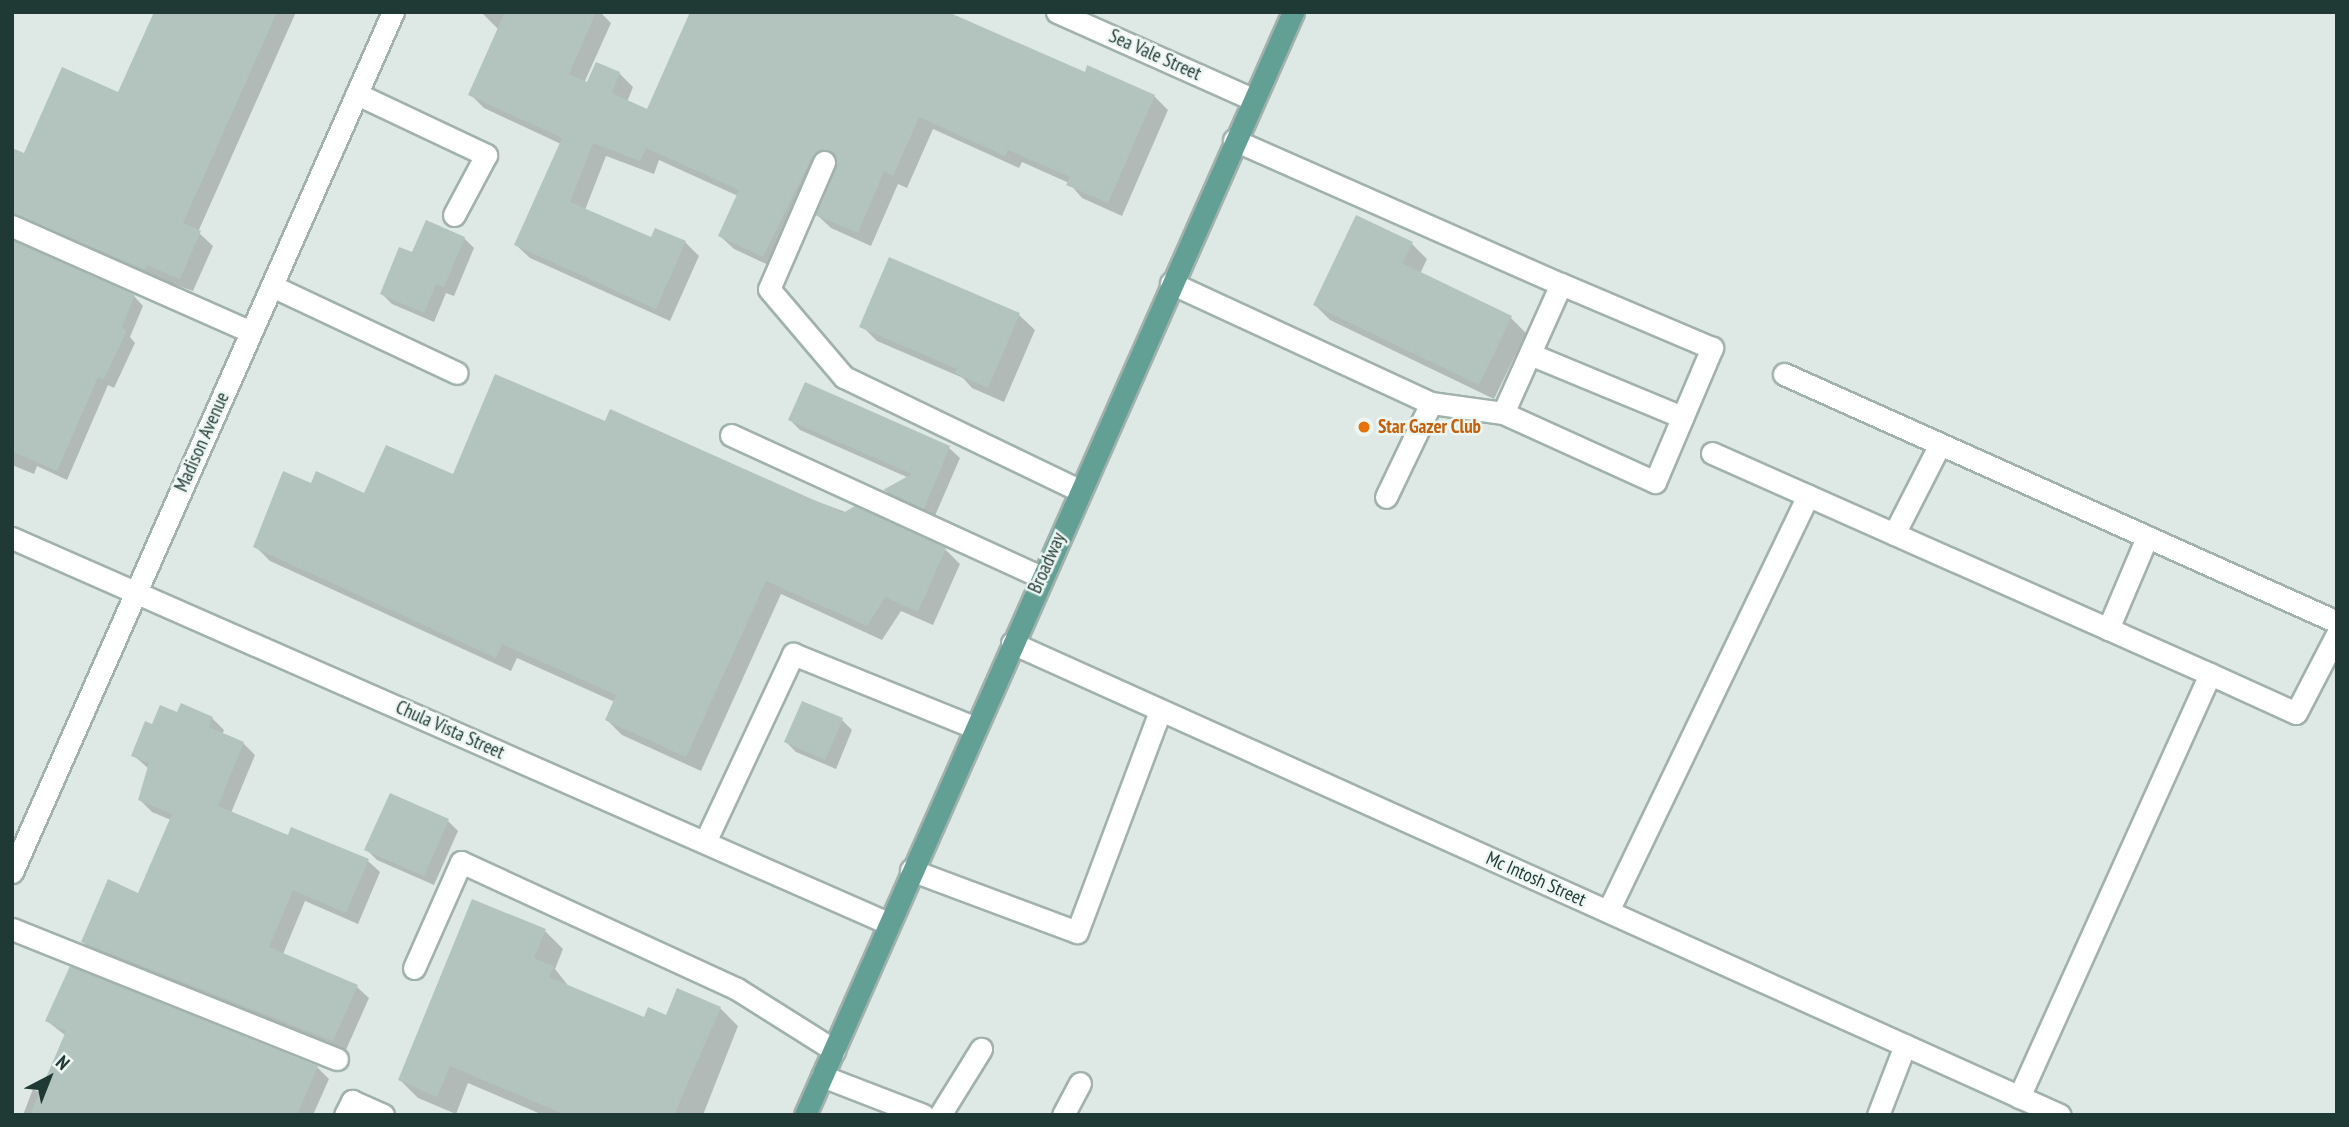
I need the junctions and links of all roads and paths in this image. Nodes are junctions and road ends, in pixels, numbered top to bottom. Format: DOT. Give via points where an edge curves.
graph roads {
  1 [pos="393,12"];
  2 [pos="1057,12"];
  3 [pos="1293,12"];
  4 [pos="357,94"];
  5 [pos="1252,99"];
  6 [pos="1234,140"];
  7 [pos="824,162"];
  8 [pos="454,215"];
  9 [pos="12,226"];
  10 [pos="1171,283"];
  11 [pos="1562,284"];
  12 [pos="272,286"];
  13 [pos="251,332"];
  14 [pos="1530,354"];
  15 [pos="457,373"];
  16 [pos="1784,374"];
  17 [pos="1431,403"];
  18 [pos="1503,413"];
  19 [pos="1682,417"];
  20 [pos="731,435"];
  21 [pos="1940,444"];
  22 [pos="1712,453"];
  23 [pos="1079,490"];
  24 [pos="1386,496"];
  25 [pos="1808,496"];
  26 [pos="1894,534"];
  27 [pos="2147,537"];
  28 [pos="12,538"];
  29 [pos="1041,577"];
  30 [pos="135,592"];
  31 [pos="2337,622"];
  32 [pos="2108,629"];
  33 [pos="2337,634"];
  34 [pos="1012,643"];
  35 [pos="2210,674"];
  36 [pos="1160,711"];
  37 [pos="974,727"];
  38 [pos="705,842"];
  39 [pos="911,870"];
  40 [pos="12,872"];
  41 [pos="1608,911"];
  42 [pos="888,923"];
  43 [pos="12,929"];
  44 [pos="414,968"];
  45 [pos="1905,1045"];
  46 [pos="981,1049"];
  47 [pos="834,1050"];
  48 [pos="337,1059"];
  49 [pos="822,1076"];
  50 [pos="1080,1083"];
  51 [pos="2019,1097"];
  52 [pos="345,1115"];
  53 [pos="383,1115"];
  54 [pos="806,1115"];
  55 [pos="923,1115"];
  56 [pos="940,1115"];
  57 [pos="1063,1115"];
  58 [pos="1878,1115"];
  59 [pos="2060,1115"];
  1 -- 4 [label="street, Madison Avenue"];
  2 -- 5 [label="street, Sea Vale Street"];
  3 -- 5 [label="main road, Broadway"];
  4 -- 8 [label="street" via="486,155"];
  4 -- 12 [label="street, Madison Avenue"];
  5 -- 6 [label="main road, Broadway"];
  6 -- 10 [label="main road, Broadway"];
  6 -- 11 [label="street"];
  7 -- 23 [label="street" via="769,289 844,377"];
  9 -- 13 [label="street"];
  10 -- 17 [label="street"];
  10 -- 23 [label="main road, Broadway"];
  11 -- 14 [label="street"];
  11 -- 19 [label="street" via="1712,348"];
  12 -- 13 [label="street, Madison Avenue"];
  12 -- 15 [label="street"];
  13 -- 30 [label="street, Madison Avenue"];
  14 -- 18 [label="street"];
  14 -- 19 [label="street"];
  16 -- 21 [label="street"];
  17 -- 18 [label="street"];
  17 -- 24 [label="street"];
  18 -- 19 [label="street" via="1655,482"];
  20 -- 29 [label="street"];
  21 -- 26 [label="street"];
  21 -- 27 [label="street"];
  22 -- 25 [label="street"];
  23 -- 29 [label="main road, Broadway"];
  25 -- 26 [label="street"];
  25 -- 41 [label="street"];
  26 -- 32 [label="street"];
  27 -- 31 [label="street"];
  27 -- 32 [label="street"];
  28 -- 30 [label="street, Chula Vista Street"];
  29 -- 34 [label="main road, Broadway"];
  30 -- 38 [label="street, Chula Vista Street"];
  30 -- 40 [label="street, Madison Avenue"];
  32 -- 35 [label="street"];
  33 -- 35 [label="street" via="2297,713"];
  34 -- 36 [label="street, Mc Intosh Street"];
  34 -- 37 [label="main road, Broadway"];
  35 -- 51 [label="street"];
  36 -- 39 [label="street" via="1077,932"];
  36 -- 41 [label="street, Mc Intosh Street"];
  37 -- 38 [label="street" via="793,654"];
  37 -- 39 [label="main road, Broadway"];
  38 -- 42 [label="street, Chula Vista Street"];
  39 -- 42 [label="main road, Broadway"];
  41 -- 45 [label="street, Mc Intosh Street"];
  42 -- 47 [label="main road, Broadway"];
  43 -- 48 [label="street"];
  44 -- 47 [label="street" via="461,862 737,989"];
  45 -- 51 [label="street, Mc Intosh Street"];
  45 -- 58 [label="street"];
  46 -- 56 [label="street"];
  47 -- 49 [label="main road, Broadway"];
  49 -- 54 [label="main road, Broadway"];
  49 -- 55 [label="street"];
  50 -- 57 [label="street"];
  51 -- 59 [label="street, Mc Intosh Street"];
  52 -- 53 [label="street" via="352,1101"];
}
